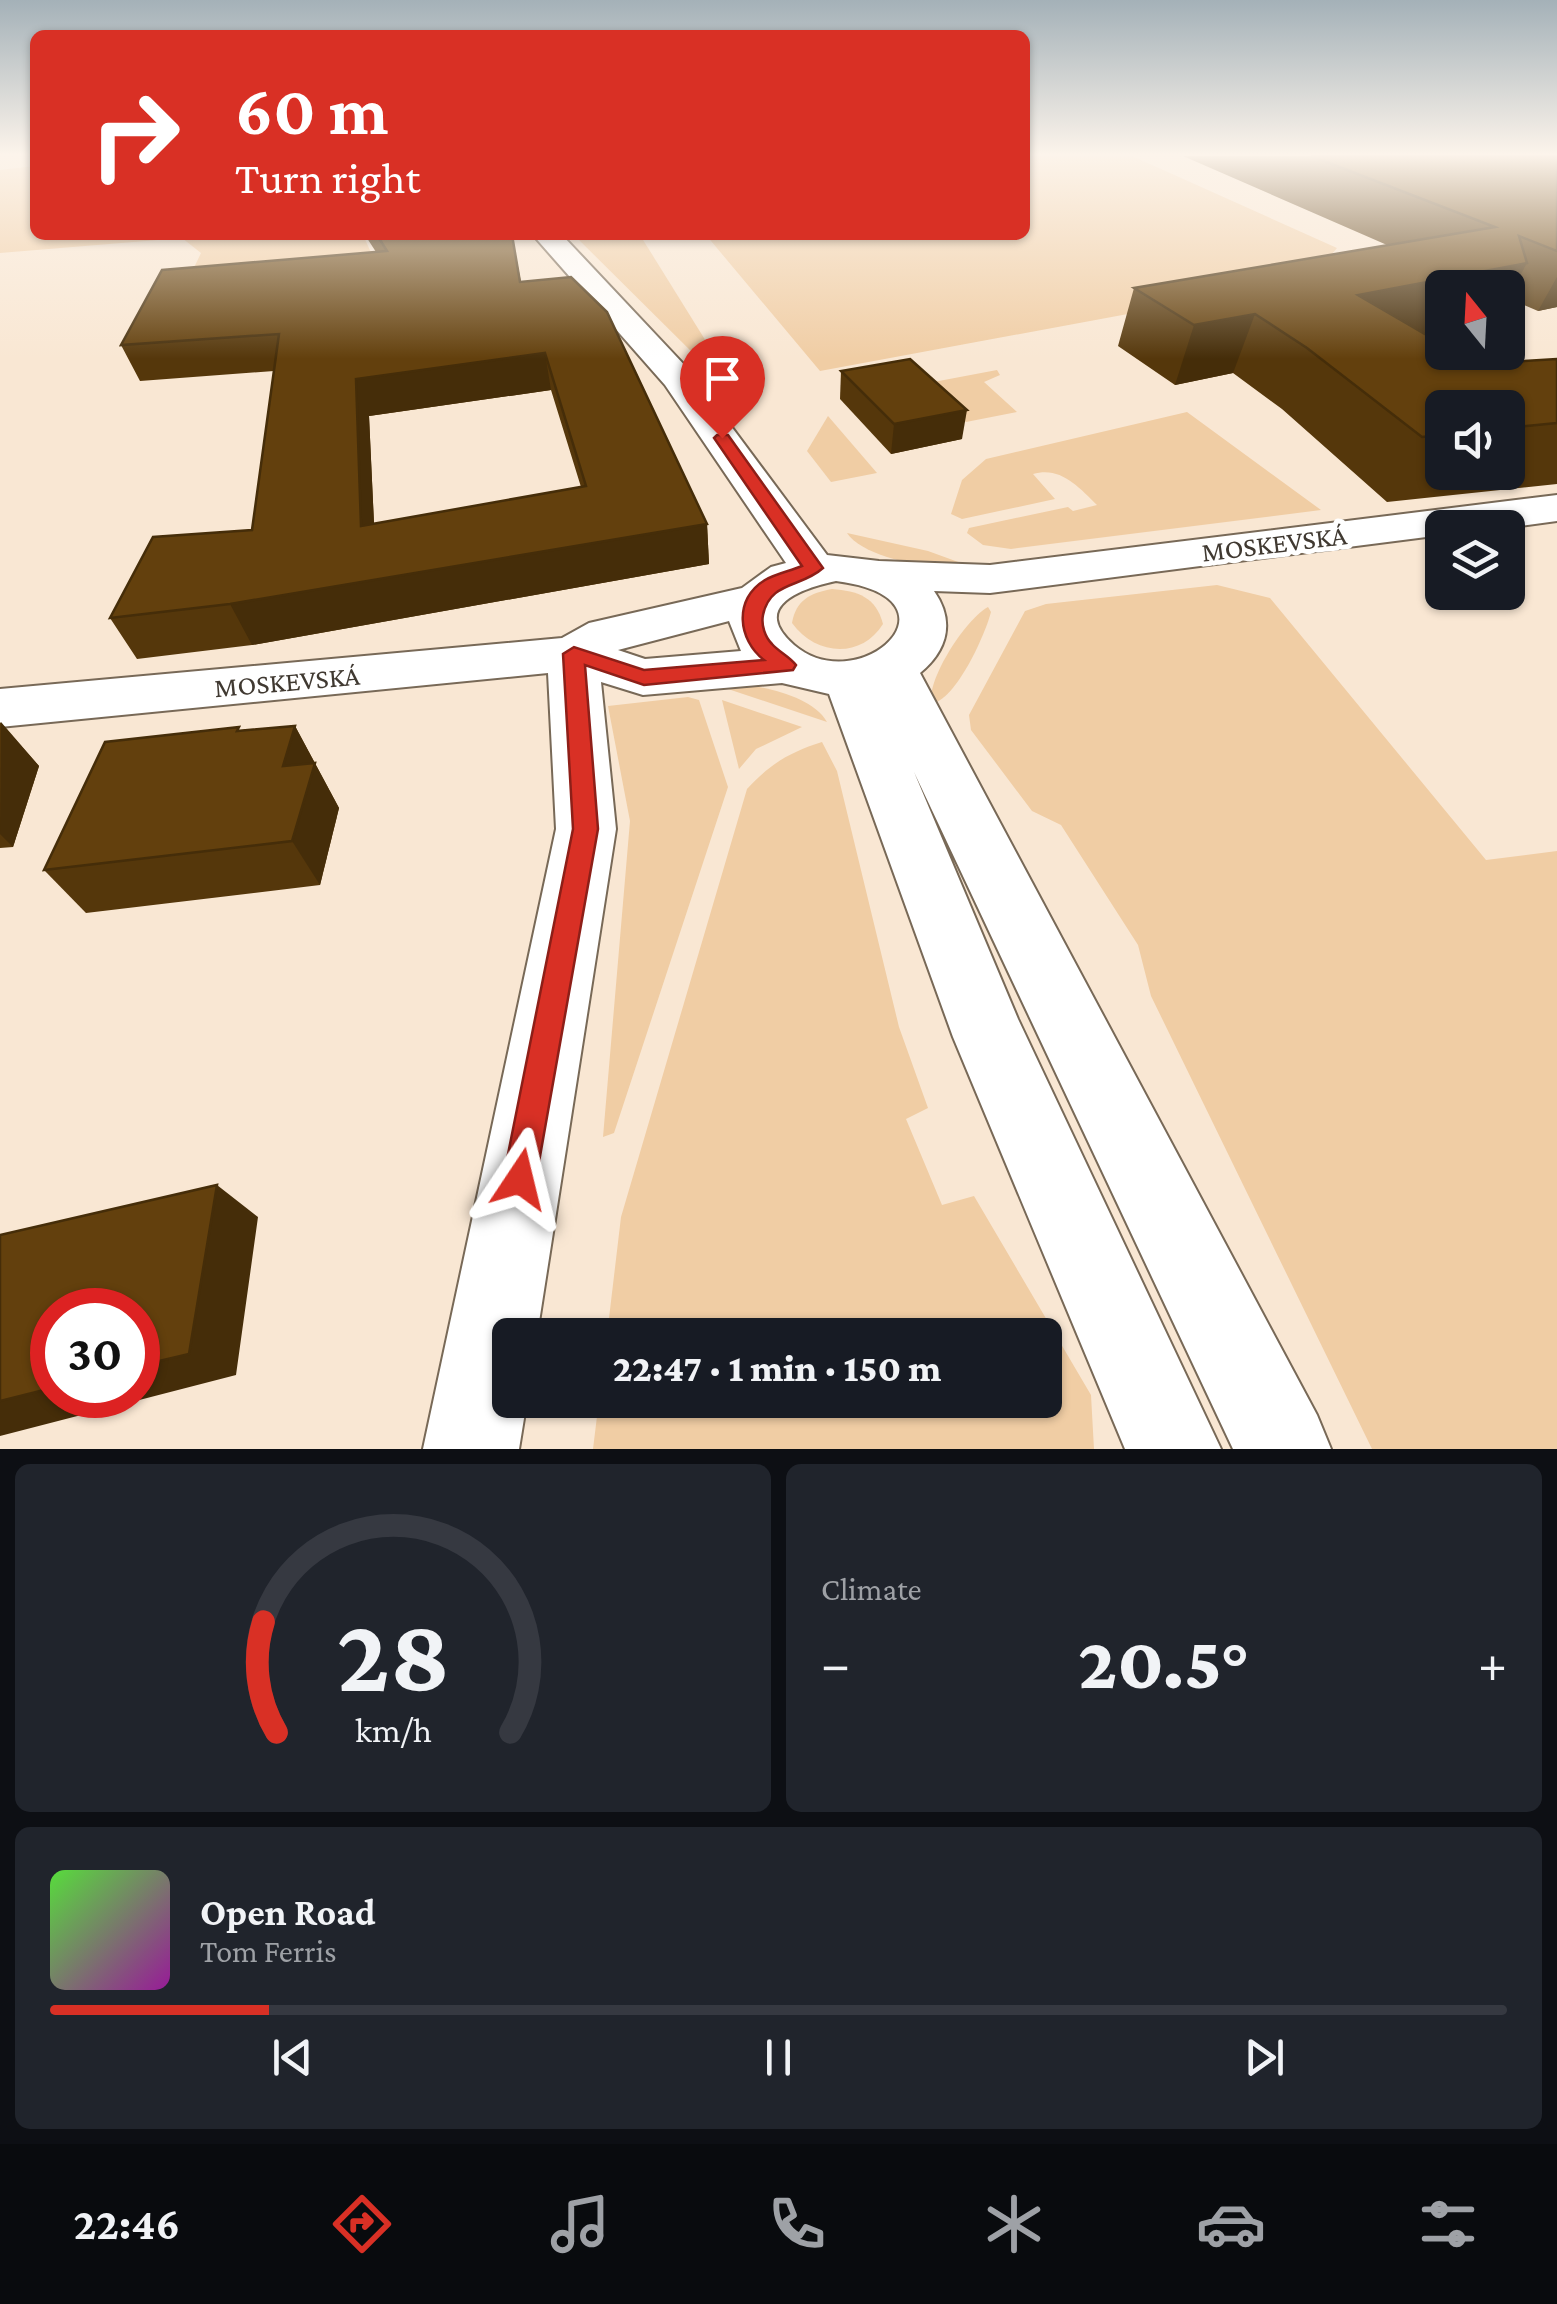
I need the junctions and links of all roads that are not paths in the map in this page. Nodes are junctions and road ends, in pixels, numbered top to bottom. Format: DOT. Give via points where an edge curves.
graph roads {
  1 [pos="552,240"];
  2 [pos="1557,508"];
  3 [pos="813,568"];
  4 [pos="880,575"];
  5 [pos="990,578"];
  6 [pos="756,600"];
  7 [pos="574,654"];
  8 [pos="862,661"];
  9 [pos="0,708"];
  10 [pos="471,1449"];
  11 [pos="1174,1449"];
  12 [pos="1283,1449"];
  1 -- 3 [label="street" via="678,378"];
  2 -- 5 [label="street, MOSKEVSKÁ"];
  3 -- 4 [label="street"];
  3 -- 6 [label="street" via="770,585"];
  4 -- 5 [label="street, MOSKEVSKÁ"];
  4 -- 8 [label="street" via="915,598 924,616"];
  5 -- 8 [label="street"];
  6 -- 7 [label="street" via="607,634"];
  6 -- 8 [label="street" via="751,622 760,646"];
  7 -- 8 [label="street" via="644,677"];
  7 -- 9 [label="street, MOSKEVSKÁ"];
  7 -- 10 [label="street" via="586,829"];
  8 -- 11 [label="street" via="989,1037"];
  8 -- 12 [label="street"];
}
